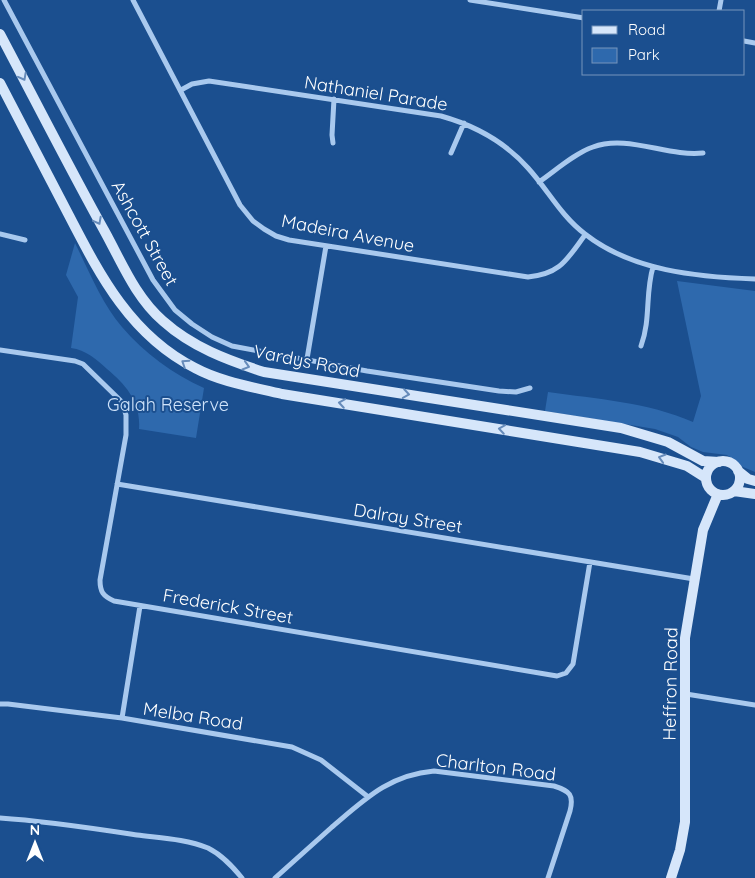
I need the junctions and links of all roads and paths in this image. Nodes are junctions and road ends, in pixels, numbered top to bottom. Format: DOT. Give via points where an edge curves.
graph roads {
  1 [pos="4,0"];
  2 [pos="133,0"];
  3 [pos="470,0"];
  4 [pos="582,18"];
  5 [pos="0,34"];
  6 [pos="0,83"];
  7 [pos="181,90"];
  8 [pos="334,100"];
  9 [pos="464,123"];
  10 [pos="333,143"];
  11 [pos="451,153"];
  12 [pos="703,153"];
  13 [pos="539,182"];
  14 [pos="0,234"];
  15 [pos="585,235"];
  16 [pos="25,240"];
  17 [pos="326,246"];
  18 [pos="653,267"];
  19 [pos="755,279"];
  20 [pos="641,346"];
  21 [pos="0,350"];
  22 [pos="307,359"];
  23 [pos="530,388"];
  24 [pos="719,462"];
  25 [pos="738,471"];
  26 [pos="706,478"];
  27 [pos="755,481"];
  28 [pos="118,484"];
  29 [pos="734,491"];
  30 [pos="718,494"];
  31 [pos="755,494"];
  32 [pos="590,562"];
  33 [pos="694,579"];
  34 [pos="140,606"];
  35 [pos="686,694"];
  36 [pos="0,704"];
  37 [pos="755,705"];
  38 [pos="122,718"];
  39 [pos="367,796"];
  40 [pos="0,818"];
  41 [pos="242,878"];
  42 [pos="275,878"];
  43 [pos="548,878"];
  44 [pos="671,878"];
  1 -- 22 [label="street, Ashcott Street" via="153,280 175,310 205,332 232,346"];
  2 -- 7 [label="street, Madeira Avenue"];
  3 -- 4 [label="street"];
  5 -- 24 [label="main road, Vardys Road, one-way" via="138,292 162,320 188,340 230,361 264,372 621,428 668,442 703,461"];
  26 -- 6 [label="main road, Vardys Road, one-way" via="687,466 640,452 282,394 237,383 193,367 159,345 122,308 93,261"];
  7 -- 8 [label="street, Nathaniel Parade" via="209,81"];
  7 -- 17 [label="street, Madeira Avenue" via="240,205 254,221 276,236"];
  8 -- 9 [label="street, Nathaniel Parade" via="441,116"];
  8 -- 10 [label="street"];
  9 -- 11 [label="street"];
  9 -- 13 [label="street, Nathaniel Parade" via="493,138 528,167"];
  12 -- 13 [label="street" via="615,143 600,145"];
  13 -- 15 [label="street, Nathaniel Parade"];
  14 -- 16 [label="street"];
  15 -- 17 [label="street, Madeira Avenue" via="561,266 547,274 528,277"];
  15 -- 18 [label="street, Nathaniel Parade" via="619,254"];
  17 -- 22 [label="street"];
  18 -- 19 [label="street, Nathaniel Parade"];
  18 -- 20 [label="street" via="649,281 647,327"];
  21 -- 28 [label="street, Frederick Street" via="81,363 122,402 127,420"];
  22 -- 23 [label="street, Ashcott Street" via="499,392"];
  24 -- 25 [label="main road" via="730,463"];
  24 -- 26 [label="main road" via="710,467"];
  25 -- 27 [label="main road"];
  25 -- 29 [label="main road" via="740,481"];
  26 -- 30 [label="main road" via="710,489"];
  28 -- 32 [label="street, Dalray Street"];
  28 -- 34 [label="street, Frederick Street" via="100,591 104,597"];
  29 -- 30 [label="main road"];
  29 -- 31 [label="main road"];
  30 -- 33 [label="main road, Heffron Road" via="703,530"];
  32 -- 33 [label="street, Dalray Street"];
  32 -- 34 [label="street, Frederick Street" via="573,664 566,673 557,676"];
  33 -- 35 [label="main road, Heffron Road" via="686,638"];
  34 -- 38 [label="street"];
  35 -- 37 [label="street"];
  35 -- 44 [label="main road, Heffron Road" via="684,822"];
  36 -- 38 [label="street, Melba Road"];
  38 -- 39 [label="street, Melba Road" via="292,746 321,760"];
  39 -- 42 [label="street, Charlton Road"];
  39 -- 43 [label="street, Charlton Road" via="404,776 434,771 564,790 572,803"];
  40 -- 41 [label="street" via="194,843 219,854"];
}
